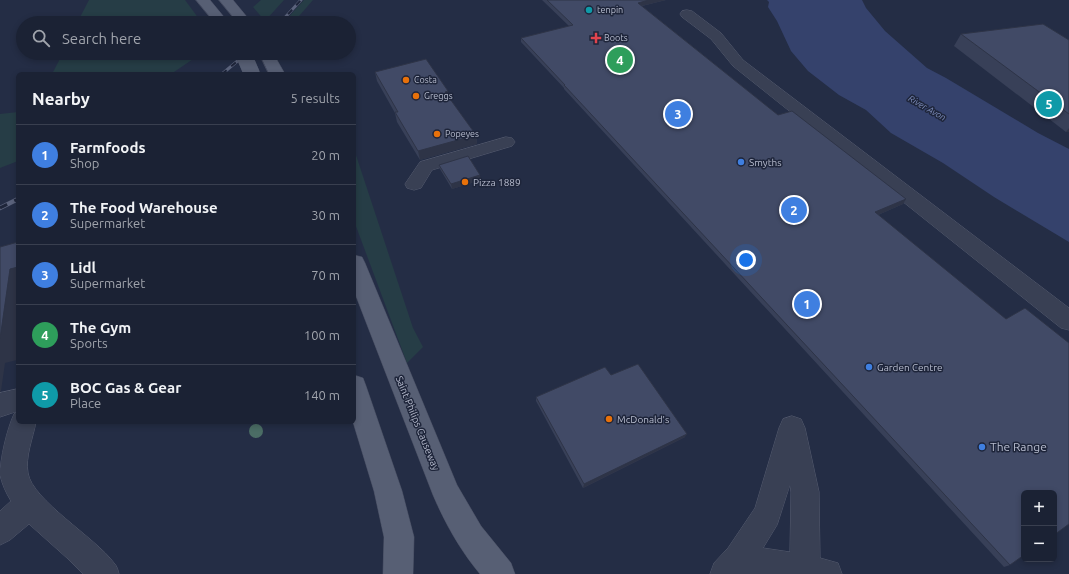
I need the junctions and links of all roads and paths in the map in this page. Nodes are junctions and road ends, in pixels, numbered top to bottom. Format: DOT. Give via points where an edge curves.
graph roads {
  1 [pos="203,0"];
  2 [pos="226,0"];
  3 [pos="687,14"];
  4 [pos="216,16"];
  5 [pos="239,16"];
  6 [pos="246,60"];
  7 [pos="270,60"];
  8 [pos="251,72"];
  9 [pos="276,72"];
  10 [pos="506,142"];
  11 [pos="414,184"];
  12 [pos="356,268"];
  13 [pos="1069,321"];
  14 [pos="356,392"];
  15 [pos="16,401"];
  16 [pos="0,405"];
  17 [pos="23,424"];
  18 [pos="30,504"];
  19 [pos="0,530"];
  20 [pos="732,566"];
  21 [pos="812,573"];
  22 [pos="104,574"];
  23 [pos="398,574"];
  24 [pos="500,574"];
  1 -- 4 [label="main road"];
  2 -- 5 [label="main road"];
  3 -- 13 [label="lane" via="716,36 738,63"];
  6 -- 8 [label="main road, bridge"];
  7 -- 9 [label="main road"];
  10 -- 11 [label="lane" via="426,166"];
  12 -- 24 [label="main road, Saint Philips Causeway" via="447,495 463,527"];
  14 -- 23 [label="main road" via="388,491 399,537"];
  15 -- 16 [label="lane"];
  17 -- 18 [label="lane" via="14,473"];
  18 -- 19 [label="lane"];
  18 -- 22 [label="lane"];
  20 -- 21 [label="lane"];
  20 -- 21 [label="lane" via="767,515 792,428 804,492"];
}
